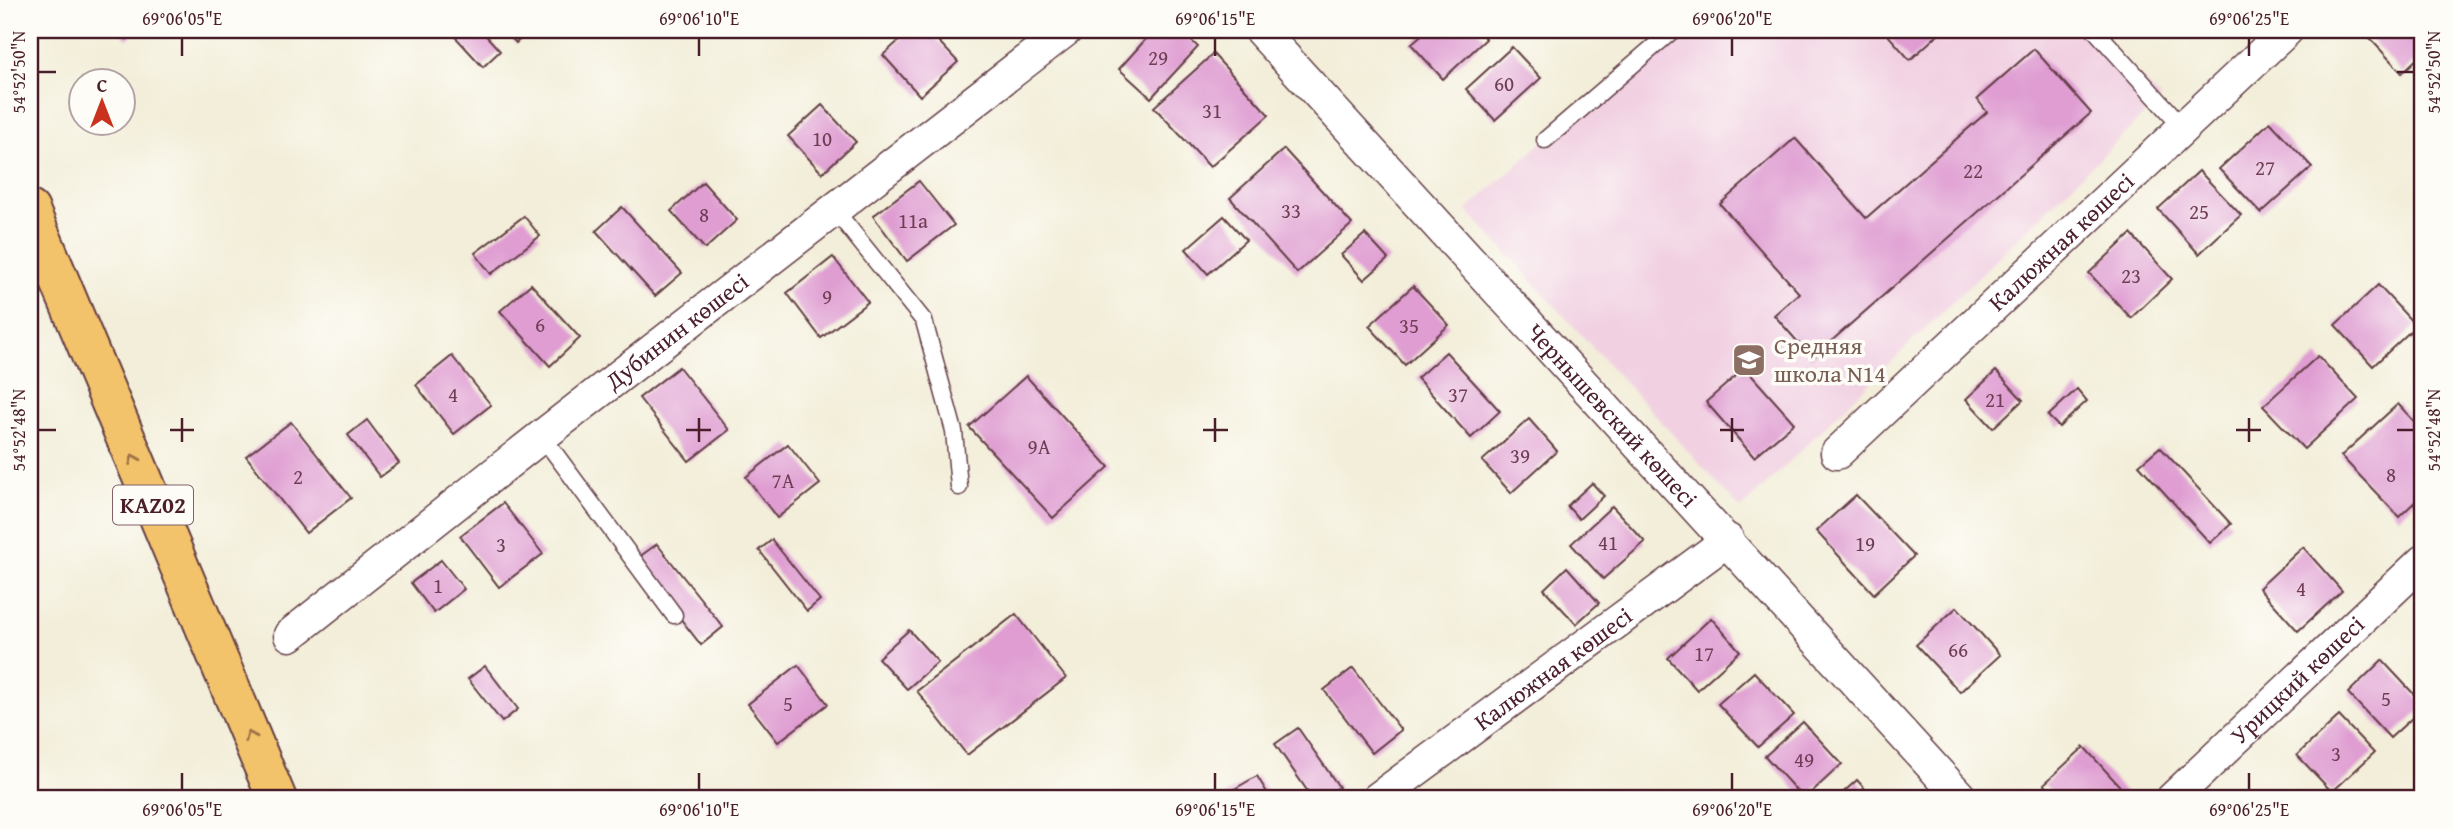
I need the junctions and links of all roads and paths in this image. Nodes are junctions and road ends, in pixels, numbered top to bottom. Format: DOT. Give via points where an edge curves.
graph roads {
  1 [pos="1066,30"];
  2 [pos="1260,30"];
  3 [pos="1674,30"];
  4 [pos="2095,30"];
  5 [pos="2287,30"];
  6 [pos="2183,127"];
  7 [pos="1545,140"];
  8 [pos="834,209"];
  9 [pos="30,210"];
  10 [pos="542,436"];
  11 [pos="1837,453"];
  12 [pos="960,487"];
  13 [pos="1728,540"];
  14 [pos="2423,561"];
  15 [pos="674,615"];
  16 [pos="290,635"];
  17 [pos="277,799"];
  18 [pos="1377,799"];
  19 [pos="1962,799"];
  20 [pos="2172,799"];
  1 -- 8 [label="street, Дубинин көшесі"];
  2 -- 13 [label="street, Чернышевский көшесі"];
  3 -- 7 [label="lane"];
  4 -- 6 [label="lane"];
  5 -- 6 [label="street, Калюжная көшесі"];
  6 -- 11 [label="street, Калюжная көшесі"];
  8 -- 10 [label="street, Дубинин көшесі"];
  8 -- 12 [label="lane" via="924,321 954,431"];
  17 -- 9 [label="highway, KAZ02, one-way"];
  10 -- 15 [label="lane"];
  10 -- 16 [label="street, Дубинин көшесі"];
  13 -- 18 [label="street, Калюжная көшесі"];
  13 -- 19 [label="street, Чернышевский көшесі"];
  14 -- 20 [label="street, Урицкий көшесі"];
}
